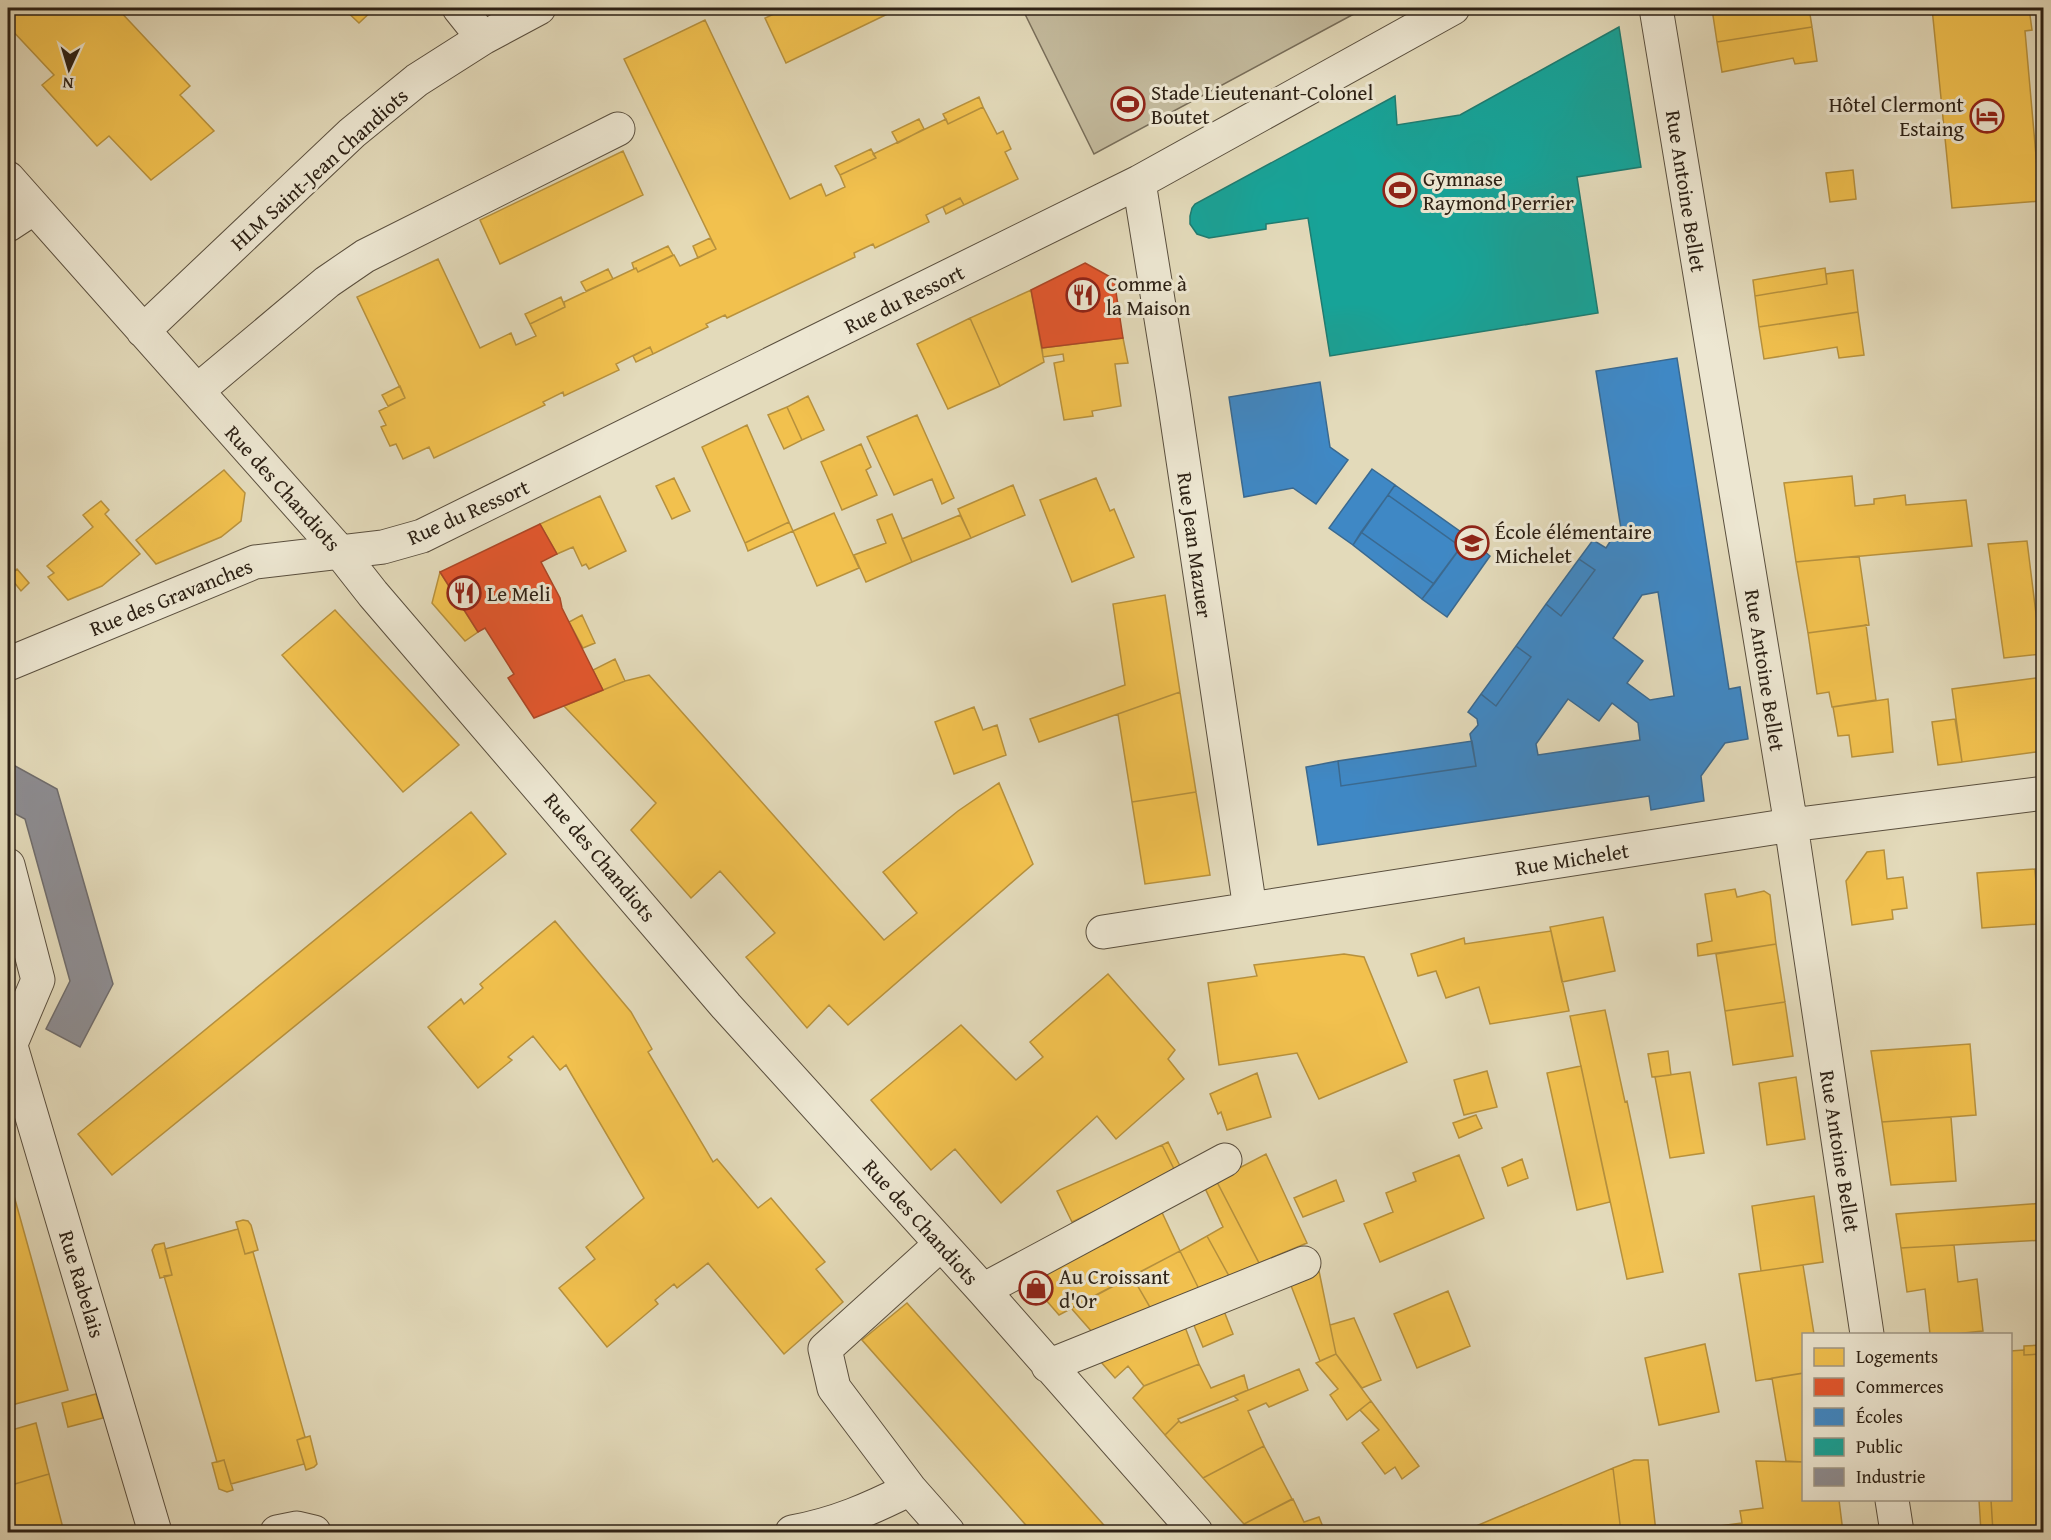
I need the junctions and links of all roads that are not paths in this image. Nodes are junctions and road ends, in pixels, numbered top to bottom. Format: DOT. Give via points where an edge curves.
graph roads {
  1 [pos="459,8"];
  2 [pos="539,8"];
  3 [pos="1453,8"];
  4 [pos="1656,8"];
  5 [pos="483,38"];
  6 [pos="618,129"];
  7 [pos="8,178"];
  8 [pos="1139,182"];
  9 [pos="21,216"];
  10 [pos="143,331"];
  11 [pos="196,391"];
  12 [pos="340,552"];
  13 [pos="8,664"];
  14 [pos="2043,793"];
  15 [pos="1791,825"];
  16 [pos="8,865"];
  17 [pos="1250,909"];
  18 [pos="1103,932"];
  19 [pos="9,1041"];
  20 [pos="1225,1160"];
  21 [pos="940,1244"];
  22 [pos="1304,1263"];
  23 [pos="983,1290"];
  24 [pos="1867,1333"];
  25 [pos="1048,1366"];
  26 [pos="910,1489"];
  27 [pos="1892,1501"];
  28 [pos="155,1533"];
  29 [pos="277,1533"];
  30 [pos="314,1533"];
  31 [pos="792,1533"];
  32 [pos="948,1533"];
  33 [pos="1196,1533"];
  34 [pos="1897,1533"];
  1 -- 5 [label="street"];
  2 -- 5 [label="street, HLM Saint-Jean Chandiots"];
  3 -- 8 [label="street, Rue du Ressort"];
  4 -- 15 [label="street, Rue Antoine Bellet"];
  5 -- 10 [label="street, HLM Saint-Jean Chandiots" via="417,80 352,133"];
  6 -- 11 [label="street" via="365,256 327,282"];
  7 -- 9 [label="street, Rue des Chandiots"];
  8 -- 12 [label="street, Rue du Ressort" via="422,536 383,547"];
  8 -- 17 [label="street, Rue Jean Mazuer"];
  9 -- 10 [label="street, Rue des Chandiots"];
  10 -- 11 [label="street, Rue des Chandiots"];
  11 -- 12 [label="street, Rue des Chandiots"];
  12 -- 13 [label="street, Rue des Gravanches" via="255,562"];
  12 -- 21 [label="street, Rue des Chandiots" via="726,1006"];
  14 -- 15 [label="street, Rue Michelet"];
  15 -- 17 [label="street, Rue Michelet"];
  15 -- 24 [label="street, Rue Antoine Bellet"];
  16 -- 19 [label="street" via="38,980"];
  17 -- 18 [label="street, Rue Michelet"];
  19 -- 28 [label="street, Rue Rabelais"];
  20 -- 23 [label="street"];
  21 -- 23 [label="street, Rue des Chandiots"];
  21 -- 26 [label="street" via="825,1349 834,1388"];
  22 -- 25 [label="street"];
  23 -- 25 [label="street, Rue des Chandiots"];
  25 -- 33 [label="street, Rue des Chandiots"];
  26 -- 31 [label="street" via="862,1513"];
  26 -- 32 [label="street"];
  27 -- 34 [label="street"];
  29 -- 30 [label="street" via="297,1528"];
}
